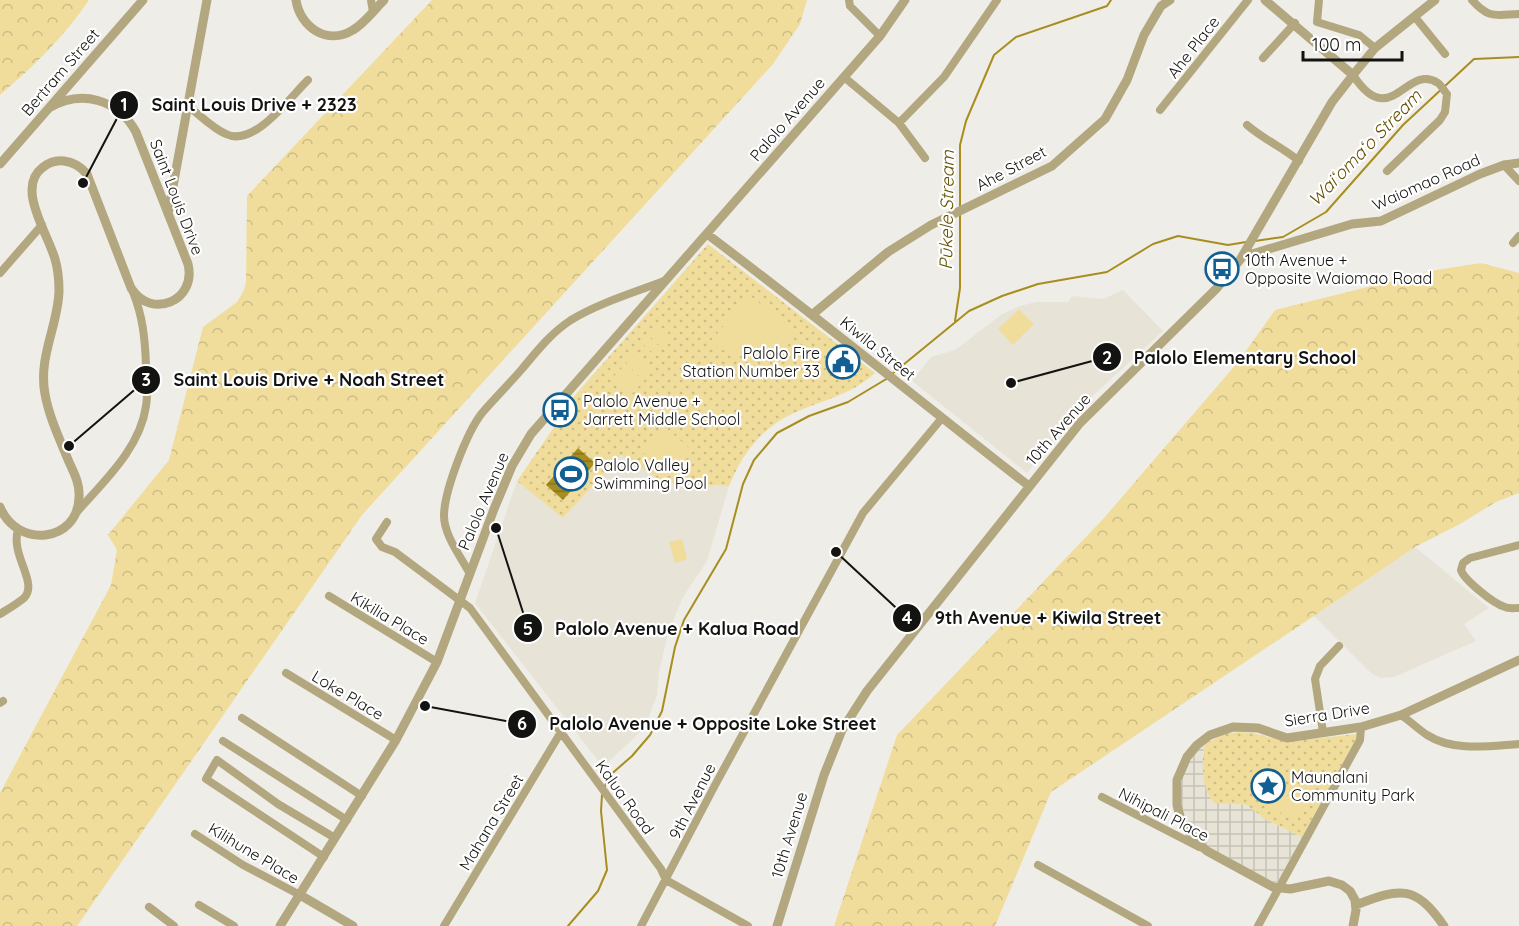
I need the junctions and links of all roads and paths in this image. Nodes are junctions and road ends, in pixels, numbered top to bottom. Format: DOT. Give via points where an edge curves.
graph roads {
  1 [pos="143,0"];
  2 [pos="207,0"];
  3 [pos="296,0"];
  4 [pos="371,0"];
  5 [pos="384,0"];
  6 [pos="849,0"];
  7 [pos="905,0"];
  8 [pos="997,0"];
  9 [pos="1170,0"];
  10 [pos="1248,0"];
  11 [pos="1265,0"];
  12 [pos="1319,0"];
  13 [pos="1435,0"];
  14 [pos="1472,0"];
  15 [pos="373,12"];
  16 [pos="1519,14"];
  17 [pos="1415,16"];
  18 [pos="1295,23"];
  19 [pos="880,36"];
  20 [pos="1375,48"];
  21 [pos="1445,54"];
  22 [pos="1263,58"];
  23 [pos="1353,75"];
  24 [pos="844,77"];
  25 [pos="308,80"];
  26 [pos="188,106"];
  27 [pos="49,108"];
  28 [pos="1160,110"];
  29 [pos="899,123"];
  30 [pos="1247,125"];
  31 [pos="925,158"];
  32 [pos="1299,161"];
  33 [pos="1519,163"];
  34 [pos="0,164"];
  35 [pos="1504,165"];
  36 [pos="1387,171"];
  37 [pos="1519,181"];
  38 [pos="168,214"];
  39 [pos="42,225"];
  40 [pos="707,234"];
  41 [pos="1255,236"];
  42 [pos="1519,236"];
  43 [pos="1513,243"];
  44 [pos="1266,250"];
  45 [pos="1242,257"];
  46 [pos="0,273"];
  47 [pos="664,281"];
  48 [pos="129,284"];
  49 [pos="813,314"];
  50 [pos="942,418"];
  51 [pos="1029,486"];
  52 [pos="0,507"];
  53 [pos="75,514"];
  54 [pos="387,522"];
  55 [pos="18,530"];
  56 [pos="1519,545"];
  57 [pos="470,574"];
  58 [pos="328,596"];
  59 [pos="460,600"];
  60 [pos="1519,608"];
  61 [pos="0,614"];
  62 [pos="1339,646"];
  63 [pos="1519,660"];
  64 [pos="437,662"];
  65 [pos="286,673"];
  66 [pos="1401,715"];
  67 [pos="242,718"];
  68 [pos="1361,726"];
  69 [pos="561,732"];
  70 [pos="1323,732"];
  71 [pos="396,740"];
  72 [pos="223,741"];
  73 [pos="1519,744"];
  74 [pos="362,796"];
  75 [pos="1102,797"];
  76 [pos="347,820"];
  77 [pos="195,834"];
  78 [pos="335,838"];
  79 [pos="1215,855"];
  80 [pos="324,857"];
  81 [pos="1038,865"];
  82 [pos="666,880"];
  83 [pos="1278,888"];
  84 [pos="300,895"];
  85 [pos="199,905"];
  86 [pos="1356,905"];
  87 [pos="149,907"];
  88 [pos="174,926"];
  89 [pos="234,926"];
  90 [pos="280,926"];
  91 [pos="353,926"];
  92 [pos="444,926"];
  93 [pos="641,926"];
  94 [pos="748,926"];
  95 [pos="777,926"];
  96 [pos="1148,926"];
  97 [pos="1258,926"];
  98 [pos="1353,926"];
  99 [pos="1444,926"];
  1 -- 27 [label="street, Bertram Street"];
  2 -- 26 [label="street"];
  3 -- 15 [label="street" via="305,23 329,36 350,32"];
  4 -- 15 [label="street"];
  5 -- 15 [label="street"];
  6 -- 19 [label="street" via="850,6"];
  7 -- 19 [label="street, Palolo Avenue"];
  8 -- 29 [label="street" via="944,77"];
  9 -- 49 [label="street, Ahe Street" via="1161,6 1144,35 1127,80 1105,119 1052,166 931,225 888,252"];
  10 -- 28 [label="street, Ahe Place"];
  11 -- 18 [label="street"];
  12 -- 20 [label="street" via="1317,22 1359,35"];
  13 -- 17 [label="street, 10th Avenue"];
  14 -- 16 [label="street" via="1491,15"];
  17 -- 20 [label="street, 10th Avenue"];
  17 -- 21 [label="street"];
  18 -- 22 [label="street"];
  18 -- 23 [label="street"];
  19 -- 24 [label="street, Palolo Avenue"];
  20 -- 23 [label="street, 10th Avenue"];
  23 -- 32 [label="street, 10th Avenue" via="1332,102"];
  23 -- 36 [label="street" via="1377,99 1388,98 1421,80 1438,83 1447,94 1446,112 1440,120"];
  24 -- 29 [label="street"];
  24 -- 40 [label="street, Palolo Avenue"];
  25 -- 26 [label="street" via="259,129 245,136 227,135"];
  26 -- 38 [label="street"];
  27 -- 34 [label="street, Bertram Street"];
  27 -- 38 [label="street, Saint Louis Drive" via="81,98 106,103 120,112 136,132"];
  29 -- 31 [label="street"];
  30 -- 32 [label="street"];
  32 -- 41 [label="street, 10th Avenue"];
  33 -- 35 [label="street, Waiomao Road"];
  35 -- 37 [label="street"];
  35 -- 44 [label="street, Waiomao Road" via="1382,221 1352,224"];
  38 -- 48 [label="street, Saint Louis Drive" via="188,264 187,287 175,300 157,305 140,298"];
  39 -- 46 [label="street"];
  39 -- 48 [label="street, Saint Louis Drive" via="31,193 35,176 54,162 76,165 89,178"];
  39 -- 53 [label="street, Saint Louis Drive" via="56,261 59,292 44,360 44,391 78,484"];
  40 -- 47 [label="street, Palolo Avenue"];
  40 -- 49 [label="street, Kiwila Street"];
  41 -- 44 [label="street"];
  41 -- 45 [label="street, 10th Avenue"];
  42 -- 43 [label="street"];
  44 -- 45 [label="street, Waiomao Road"];
  45 -- 51 [label="street, 10th Avenue" via="1217,288 1080,423"];
  47 -- 57 [label="street, Palolo Avenue" via="531,434 507,477"];
  47 -- 57 [label="street" via="591,311 553,333 481,415 464,446 445,503 448,533"];
  48 -- 53 [label="street" via="146,338 144,418 126,454"];
  49 -- 50 [label="street, Kiwila Street"];
  50 -- 51 [label="street, Kiwila Street"];
  50 -- 82 [label="street, 9th Avenue" via="863,513"];
  51 -- 95 [label="street, 10th Avenue" via="867,691 842,730"];
  52 -- 55 [label="street" via="6,520"];
  53 -- 55 [label="street" via="63,528 51,534 33,535"];
  54 -- 59 [label="street, Kalua Road" via="376,539 382,548 394,552"];
  55 -- 61 [label="street" via="16,547 28,589 23,598"];
  56 -- 60 [label="street" via="1468,559 1461,570 1465,579 1500,605"];
  57 -- 59 [label="street, Palolo Avenue"];
  58 -- 64 [label="street, Kikilia Place"];
  59 -- 64 [label="street, Palolo Avenue"];
  59 -- 69 [label="street, Kalua Road" via="470,608"];
  62 -- 70 [label="street" via="1320,666 1315,679"];
  63 -- 66 [label="street, Sierra Drive"];
  64 -- 71 [label="street, Palolo Avenue"];
  65 -- 71 [label="street, Loke Place"];
  66 -- 68 [label="street, Sierra Drive"];
  66 -- 73 [label="street" via="1429,736 1449,744"];
  67 -- 74 [label="street"];
  68 -- 70 [label="street, Sierra Drive"];
  68 -- 83 [label="street" via="1360,740"];
  69 -- 82 [label="street, Kalua Road"];
  69 -- 92 [label="street, Mahana Street"];
  70 -- 79 [label="street, Sierra Drive" via="1284,738 1258,728 1233,727 1210,735 1192,751 1178,780 1178,813 1195,841"];
  71 -- 74 [label="street, Palolo Avenue"];
  72 -- 76 [label="street"];
  74 -- 76 [label="street, Palolo Avenue"];
  75 -- 79 [label="street, Nihipali Place"];
  76 -- 78 [label="street, Palolo Avenue"];
  77 -- 84 [label="street, Kilihune Place"];
  78 -- 80 [label="street, Palolo Avenue"];
  78 -- 80 [label="street" via="278,804 217,760 206,779"];
  79 -- 83 [label="street, Sierra Drive"];
  80 -- 84 [label="street, Palolo Avenue"];
  81 -- 96 [label="street"];
  82 -- 93 [label="street, 9th Avenue"];
  82 -- 94 [label="street, Kalua Road"];
  83 -- 86 [label="street" via="1333,882 1350,891"];
  83 -- 97 [label="street"];
  84 -- 90 [label="street, Palolo Avenue"];
  84 -- 91 [label="street"];
  85 -- 89 [label="street"];
  86 -- 98 [label="street"];
  86 -- 99 [label="street" via="1388,893 1408,894 1429,905"];
  87 -- 88 [label="street"];
}
